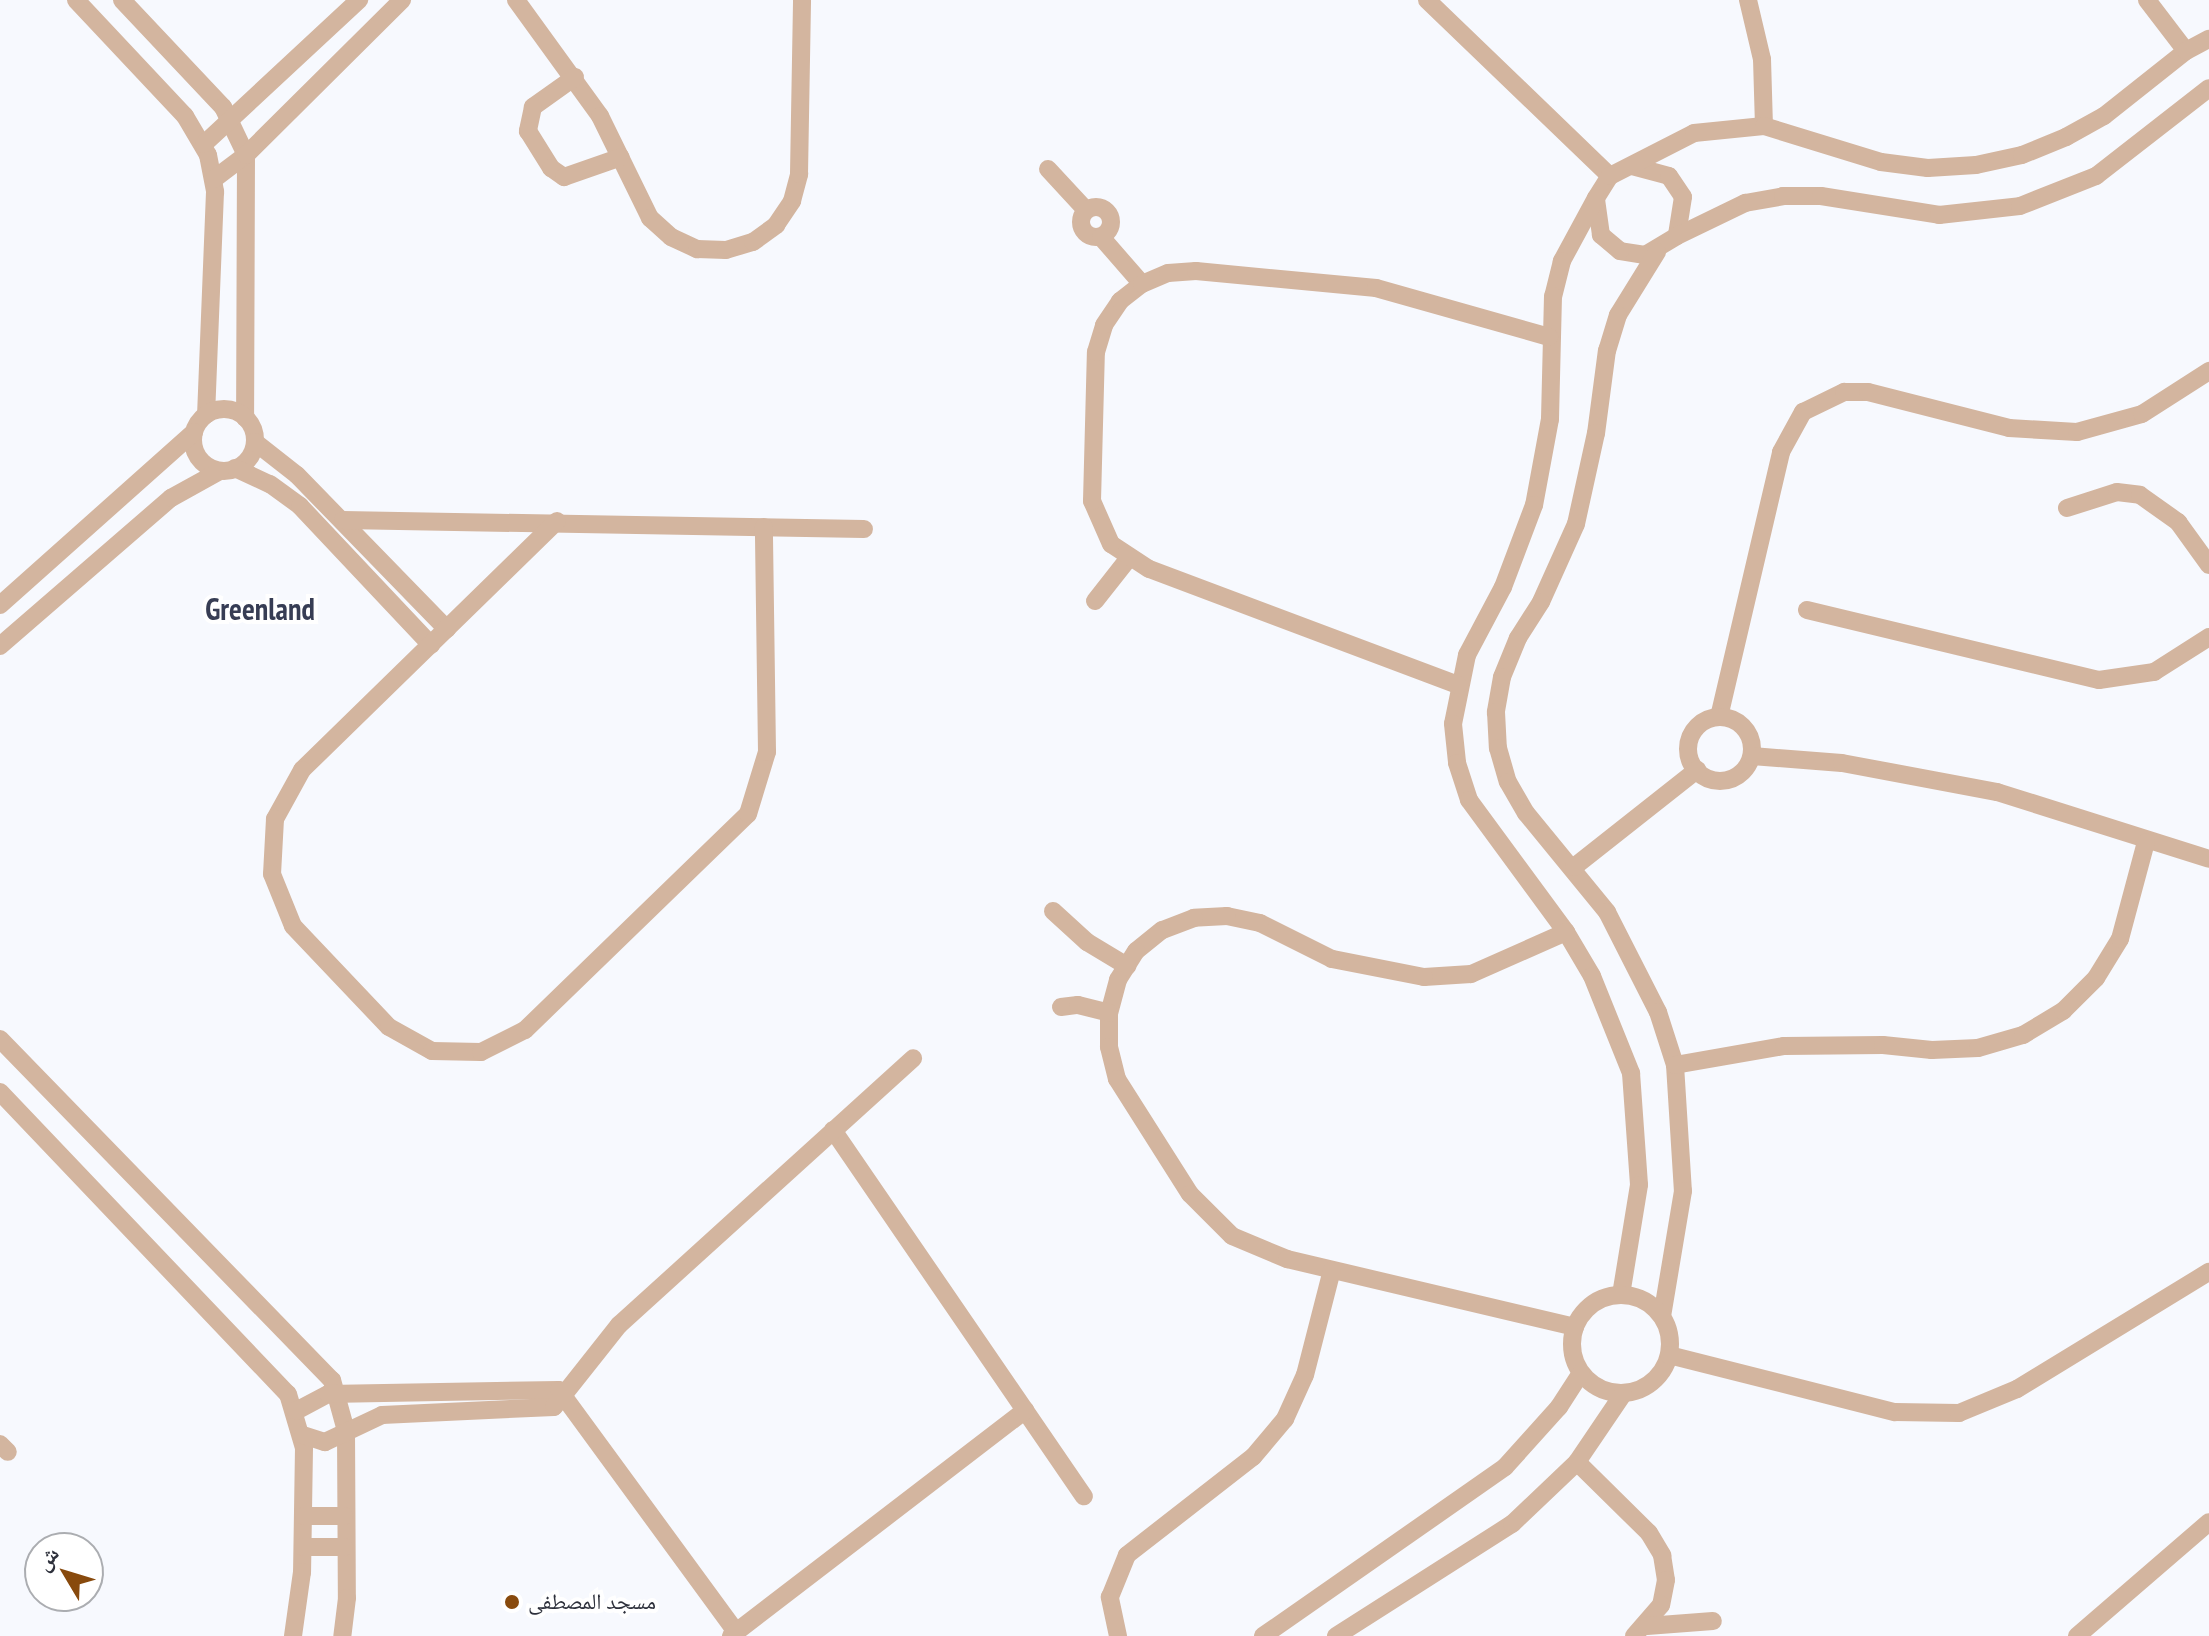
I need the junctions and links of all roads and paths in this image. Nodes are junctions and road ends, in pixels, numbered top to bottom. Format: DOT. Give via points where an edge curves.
graph roads {
  1 [pos="76,0"];
  2 [pos="122,0"];
  3 [pos="359,0"];
  4 [pos="402,0"];
  5 [pos="516,0"];
  6 [pos="802,0"];
  7 [pos="1427,0"];
  8 [pos="1748,0"];
  9 [pos="2147,0"];
  10 [pos="2209,39"];
  11 [pos="2186,51"];
  12 [pos="575,77"];
  13 [pos="2209,88"];
  14 [pos="232,122"];
  15 [pos="1764,126"];
  16 [pos="204,144"];
  17 [pos="246,155"];
  18 [pos="621,157"];
  19 [pos="1632,166"];
  20 [pos="1048,169"];
  21 [pos="1610,176"];
  22 [pos="214,179"];
  23 [pos="1596,198"];
  24 [pos="1677,236"];
  25 [pos="1657,252"];
  26 [pos="1142,284"];
  27 [pos="1549,337"];
  28 [pos="2209,371"];
  29 [pos="206,415"];
  30 [pos="245,418"];
  31 [pos="194,432"];
  32 [pos="255,442"];
  33 [pos="228,470"];
  34 [pos="2067,508"];
  35 [pos="343,520"];
  36 [pos="557,521"];
  37 [pos="764,527"];
  38 [pos="864,529"];
  39 [pos="1128,559"];
  40 [pos="2209,565"];
  41 [pos="1095,601"];
  42 [pos="0,605"];
  43 [pos="1807,610"];
  44 [pos="447,629"];
  45 [pos="2209,637"];
  46 [pos="431,645"];
  47 [pos="0,646"];
  48 [pos="1458,685"];
  49 [pos="1719,717"];
  50 [pos="1752,756"];
  51 [pos="1697,770"];
  52 [pos="2146,842"];
  53 [pos="2209,859"];
  54 [pos="1574,867"];
  55 [pos="1053,911"];
  56 [pos="1566,932"];
  57 [pos="1127,966"];
  58 [pos="1061,1007"];
  59 [pos="1109,1013"];
  60 [pos="0,1039"];
  61 [pos="913,1058"];
  62 [pos="1675,1065"];
  63 [pos="0,1092"];
  64 [pos="833,1130"];
  65 [pos="1332,1270"];
  66 [pos="2209,1272"];
  67 [pos="1621,1295"];
  68 [pos="1662,1316"];
  69 [pos="1575,1327"];
  70 [pos="1669,1355"];
  71 [pos="1581,1373"];
  72 [pos="339,1394"];
  73 [pos="565,1394"];
  74 [pos="1623,1394"];
  75 [pos="1025,1410"];
  76 [pos="296,1411"];
  77 [pos="346,1431"];
  78 [pos="303,1435"];
  79 [pos="1577,1462"];
  80 [pos="1084,1496"];
  81 [pos="304,1516"];
  82 [pos="344,1516"];
  83 [pos="2209,1522"];
  84 [pos="303,1547"];
  85 [pos="344,1547"];
  86 [pos="1713,1621"];
  87 [pos="1641,1631"];
  88 [pos="733,1634"];
  89 [pos="293,1636"];
  90 [pos="342,1636"];
  91 [pos="1118,1636"];
  92 [pos="1263,1636"];
  93 [pos="1336,1636"];
  94 [pos="2077,1636"];
  1 -- 16 [label="street" via="185,116"];
  2 -- 14 [label="street"];
  3 -- 14 [label="street"];
  4 -- 17 [label="street"];
  5 -- 12 [label="street"];
  6 -- 18 [label="street" via="799,174 792,201 776,225 753,242 726,250 697,249 671,237 650,218"];
  7 -- 21 [label="street"];
  8 -- 15 [label="street" via="1762,59"];
  9 -- 11 [label="street"];
  10 -- 11 [label="street"];
  11 -- 15 [label="street" via="2104,116 2066,137 2022,155 1976,165 1928,168 1881,162"];
  12 -- 18 [label="street"];
  12 -- 18 [label="street" via="533,107 528,131 551,168 564,177"];
  13 -- 24 [label="street" via="2096,176 2020,206 1939,215 1821,196 1783,196 1733,207"];
  14 -- 16 [label="street"];
  14 -- 17 [label="street"];
  15 -- 19 [label="street" via="1694,133"];
  16 -- 22 [label="street"];
  17 -- 22 [label="street"];
  17 -- 30 [label="street"];
  19 -- 21 [label="street"];
  19 -- 24 [label="street" via="1657,169 1678,186 1685,211"];
  20 -- 26 [label="street" via="1086,210 1084,232 1101,237"];
  21 -- 23 [label="street"];
  22 -- 29 [label="street"];
  23 -- 25 [label="street" via="1596,223 1610,244 1632,255"];
  23 -- 27 [label="street" via="1562,261"];
  24 -- 25 [label="street"];
  25 -- 54 [label="street" via="1618,315 1576,524 1554,577 1518,638 1502,677 1496,712 1508,782 1526,813"];
  26 -- 27 [label="street" via="1168,273 1196,271 1316,278 1434,301"];
  26 -- 39 [label="street" via="1120,301 1104,325 1096,352 1092,501 1111,544"];
  27 -- 48 [label="street" via="1550,419 1534,505"];
  28 -- 49 [label="street" via="2142,414 2077,432 2009,428 1868,392 1833,396 1803,412 1781,452"];
  29 -- 30 [label="street" via="222,409"];
  29 -- 31 [label="street"];
  30 -- 32 [label="street"];
  31 -- 33 [label="street" via="202,461"];
  31 -- 42 [label="street"];
  32 -- 33 [label="street" via="249,458"];
  32 -- 35 [label="street"];
  33 -- 46 [label="street" via="270,484 300,506"];
  33 -- 47 [label="street" via="171,498"];
  34 -- 40 [label="street" via="2117,492 2140,495 2178,522"];
  35 -- 36 [label="street"];
  35 -- 44 [label="street"];
  36 -- 37 [label="street"];
  36 -- 44 [label="street"];
  37 -- 38 [label="street"];
  37 -- 46 [label="street" via="767,752 748,814 525,1030 493,1048 456,1054 420,1046 389,1027 293,926 272,874 275,819 286,793 302,770"];
  39 -- 41 [label="street"];
  39 -- 48 [label="street"];
  43 -- 45 [label="street" via="2099,680 2154,672"];
  44 -- 46 [label="street"];
  48 -- 56 [label="street" via="1456,750 1469,800"];
  49 -- 50 [label="street" via="1741,724"];
  49 -- 51 [label="street" via="1700,725 1689,741"];
  50 -- 51 [label="street" via="1739,775 1728,780"];
  50 -- 52 [label="street" via="1842,763 1997,792"];
  51 -- 54 [label="street"];
  52 -- 53 [label="street"];
  52 -- 62 [label="street" via="2120,939 2096,978 2063,1011 2023,1035 1978,1048 1947,1050 1784,1046"];
  54 -- 62 [label="street" via="1635,960"];
  55 -- 57 [label="street" via="1087,942"];
  56 -- 57 [label="street" via="1471,974 1424,977 1377,972 1332,959 1260,923 1227,916 1194,918 1162,930"];
  56 -- 67 [label="street" via="1614,1024 1631,1073 1639,1185"];
  57 -- 59 [label="street"];
  58 -- 59 [label="street" via="1078,1005"];
  59 -- 65 [label="street" via="1109,1047 1117,1079 1209,1217 1259,1250"];
  60 -- 72 [label="street" via="315,1359"];
  61 -- 64 [label="street"];
  62 -- 68 [label="street" via="1683,1191"];
  63 -- 76 [label="street" via="277,1378"];
  64 -- 73 [label="street" via="619,1325"];
  64 -- 75 [label="street"];
  65 -- 69 [label="street"];
  65 -- 91 [label="street" via="1305,1375 1285,1419 1253,1457 1127,1555 1110,1597"];
  66 -- 70 [label="street" via="2017,1389 1959,1413 1895,1412"];
  67 -- 68 [label="street" via="1644,1301"];
  67 -- 69 [label="street" via="1593,1304"];
  68 -- 70 [label="street"];
  69 -- 71 [label="street" via="1574,1358"];
  70 -- 74 [label="street" via="1647,1386"];
  71 -- 74 [label="street" via="1592,1384"];
  71 -- 92 [label="street" via="1559,1407 1505,1467"];
  72 -- 73 [label="street" via="552,1388"];
  72 -- 76 [label="street" via="316,1397"];
  72 -- 77 [label="street"];
  73 -- 77 [label="street" via="546,1409 382,1415"];
  73 -- 88 [label="street"];
  74 -- 79 [label="street"];
  75 -- 80 [label="street"];
  75 -- 88 [label="street"];
  76 -- 78 [label="street"];
  77 -- 78 [label="street" via="325,1442"];
  77 -- 82 [label="street"];
  78 -- 81 [label="street"];
  79 -- 87 [label="street" via="1649,1533 1662,1555 1666,1580 1661,1605"];
  79 -- 93 [label="street" via="1512,1524"];
  81 -- 82 [label="street"];
  81 -- 84 [label="street"];
  82 -- 85 [label="street"];
  83 -- 94 [label="street"];
  84 -- 85 [label="street"];
  84 -- 89 [label="street"];
  85 -- 90 [label="street" via="347,1598"];
  86 -- 87 [label="street"];
}
